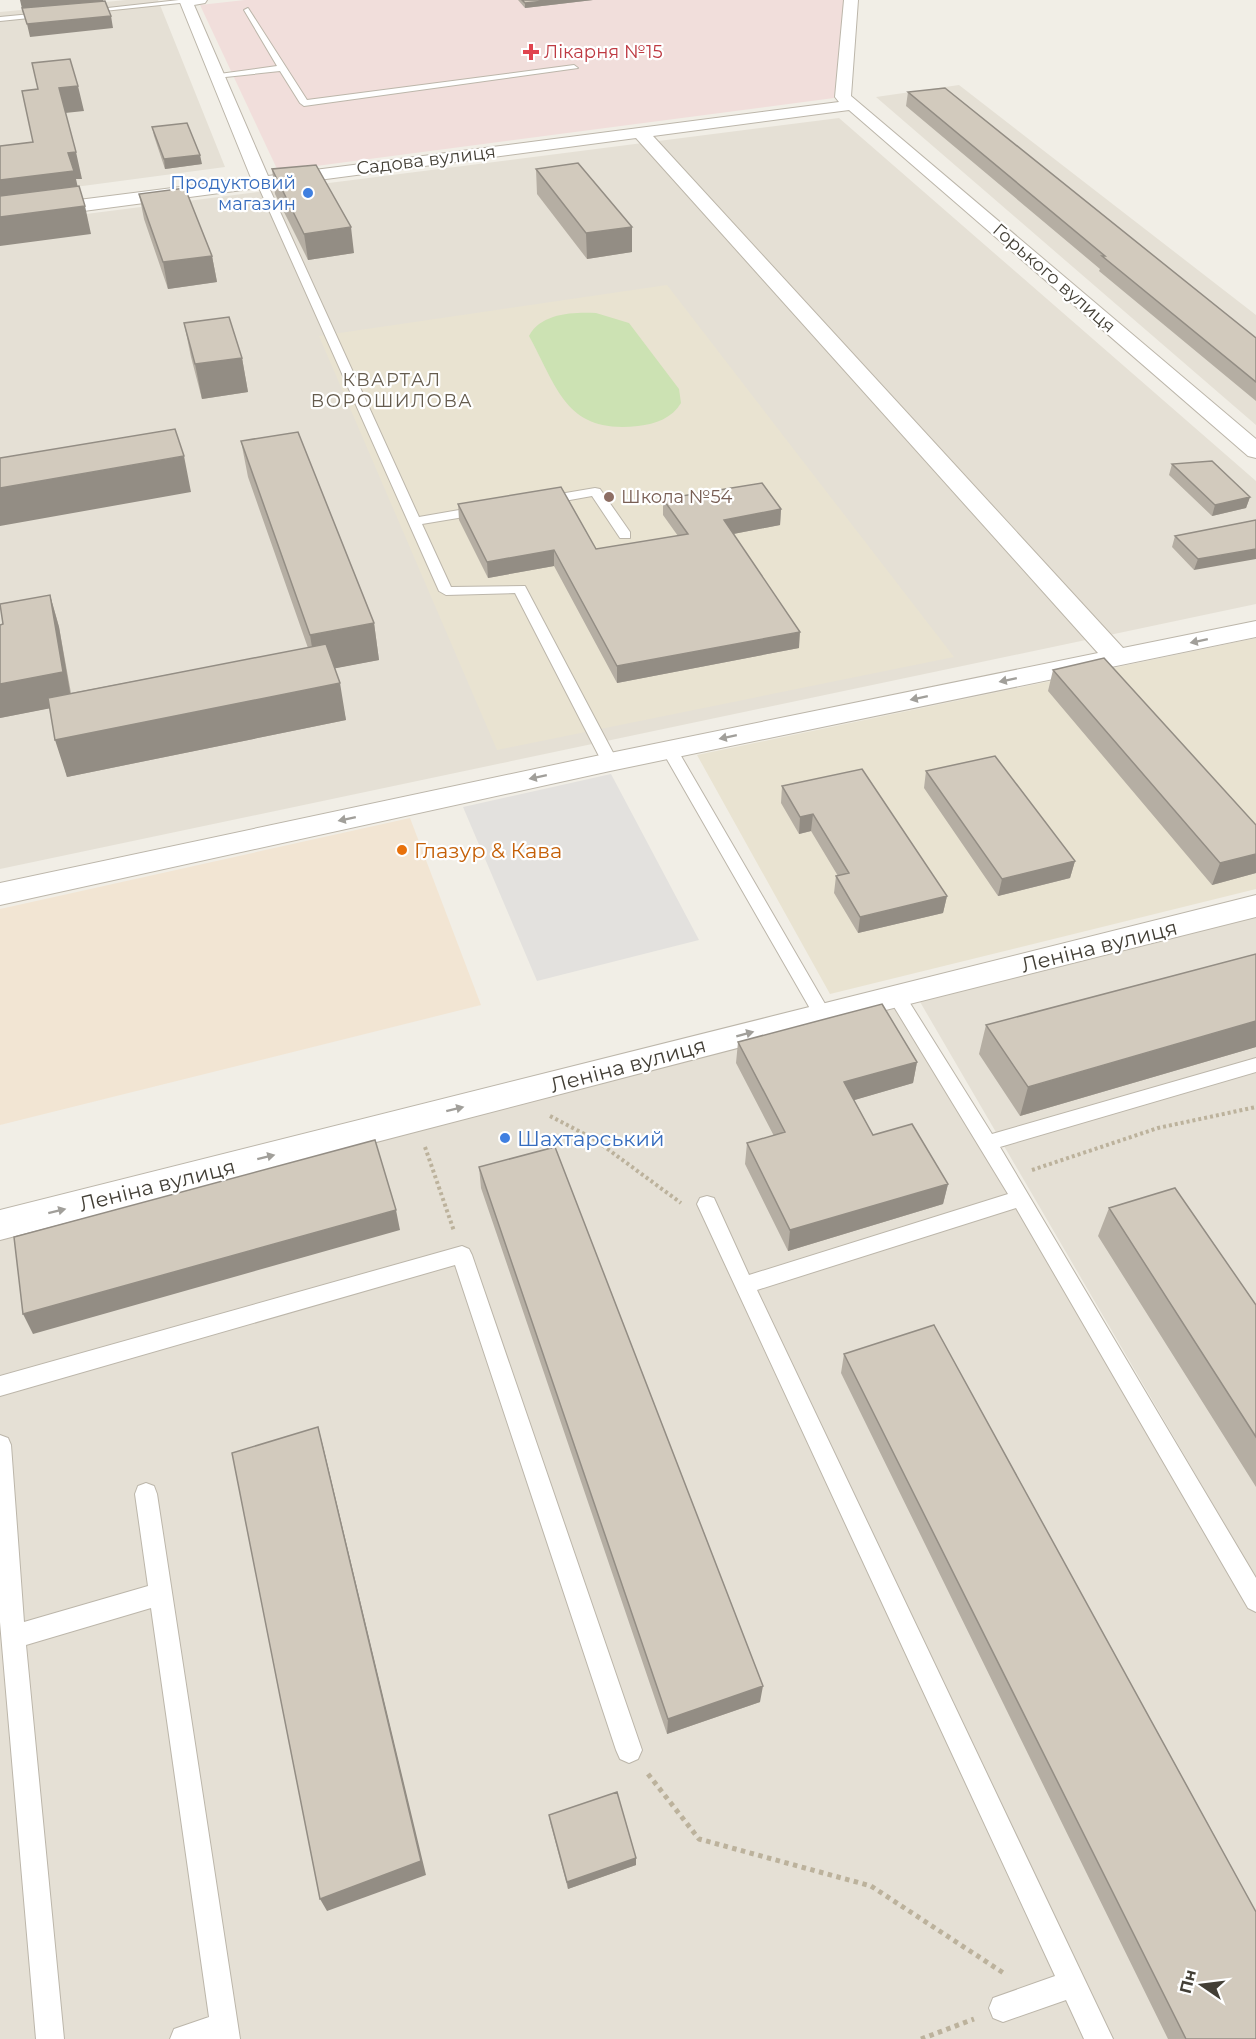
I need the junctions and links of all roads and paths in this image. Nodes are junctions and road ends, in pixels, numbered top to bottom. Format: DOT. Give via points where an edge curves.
graph roads {
  1 [pos="851,0"];
  2 [pos="190,1"];
  3 [pos="248,9"];
  4 [pos="81,11"];
  5 [pos="58,14"];
  6 [pos="0,19"];
  7 [pos="283,68"];
  8 [pos="574,68"];
  9 [pos="216,75"];
  10 [pos="852,105"];
  11 [pos="641,133"];
  12 [pos="261,182"];
  13 [pos="0,216"];
  14 [pos="1256,451"];
  15 [pos="528,503"];
  16 [pos="494,508"];
  17 [pos="416,521"];
  18 [pos="626,535"];
  19 [pos="1256,629"];
  20 [pos="1117,658"];
  21 [pos="669,749"];
  22 [pos="610,762"];
  23 [pos="0,894"];
  24 [pos="1256,906"];
  25 [pos="897,997"];
  26 [pos="822,1014"];
  27 [pos="1256,1065"];
  28 [pos="511,1095"];
  29 [pos="1256,1107"];
  30 [pos="415,1119"];
  31 [pos="988,1143"];
  32 [pos="1009,1178"];
  33 [pos="1021,1198"];
  34 [pos="707,1204"];
  35 [pos="0,1226"];
  36 [pos="720,1232"];
  37 [pos="462,1255"];
  38 [pos="744,1285"];
  39 [pos="0,1386"];
  40 [pos="0,1445"];
  41 [pos="146,1494"];
  42 [pos="160,1594"];
  43 [pos="1256,1600"];
  44 [pos="13,1637"];
  45 [pos="629,1750"];
  46 [pos="1073,1984"];
  47 [pos="1038,1996"];
  48 [pos="1003,2008"];
  49 [pos="225,2032"];
  50 [pos="50,2039"];
  51 [pos="184,2039"];
  52 [pos="921,2039"];
  53 [pos="1099,2039"];
  1 -- 10 [label="street" via="843,97"];
  2 -- 4 [label="lane"];
  2 -- 9 [label="street"];
  3 -- 7 [label="lane"];
  5 -- 6 [label="lane"];
  7 -- 8 [label="lane" via="304,103"];
  7 -- 9 [label="lane"];
  9 -- 12 [label="street"];
  10 -- 11 [label="street, Садова вулиця"];
  10 -- 14 [label="street, Горького вулиця"];
  11 -- 12 [label="street, Садова вулиця"];
  11 -- 20 [label="street"];
  12 -- 13 [label="street, Садова вулиця"];
  12 -- 17 [label="lane"];
  15 -- 18 [label="lane" via="595,492"];
  16 -- 17 [label="lane"];
  17 -- 22 [label="lane" via="446,591 520,589"];
  19 -- 20 [label="street, one-way"];
  20 -- 21 [label="street, one-way"];
  21 -- 22 [label="street"];
  21 -- 26 [label="lane"];
  22 -- 23 [label="street, one-way"];
  24 -- 25 [label="street, Леніна вулиця"];
  25 -- 26 [label="street, Леніна вулиця"];
  25 -- 31 [label="lane"];
  28 -- 26 [label="street, Леніна вулиця, one-way"];
  27 -- 31 [label="lane"];
  30 -- 28 [label="street, Леніна вулиця, one-way"];
  28 -- 36 [label="path" via="594,1139"];
  29 -- 32 [label="path" via="1158,1128"];
  35 -- 30 [label="street, Леніна вулиця, one-way"];
  30 -- 37 [label="path"];
  31 -- 32 [label="lane"];
  32 -- 33 [label="lane"];
  33 -- 38 [label="lane"];
  33 -- 43 [label="lane"];
  34 -- 36 [label="lane"];
  36 -- 38 [label="lane"];
  37 -- 39 [label="lane"];
  37 -- 45 [label="lane"];
  38 -- 46 [label="lane"];
  40 -- 44 [label="lane"];
  41 -- 42 [label="lane"];
  42 -- 44 [label="lane"];
  42 -- 49 [label="lane"];
  44 -- 50 [label="lane"];
  45 -- 47 [label="path" via="699,1839 871,1886"];
  46 -- 47 [label="lane"];
  46 -- 53 [label="lane"];
  47 -- 48 [label="lane"];
  48 -- 52 [label="path"];
  49 -- 51 [label="lane"];
}
